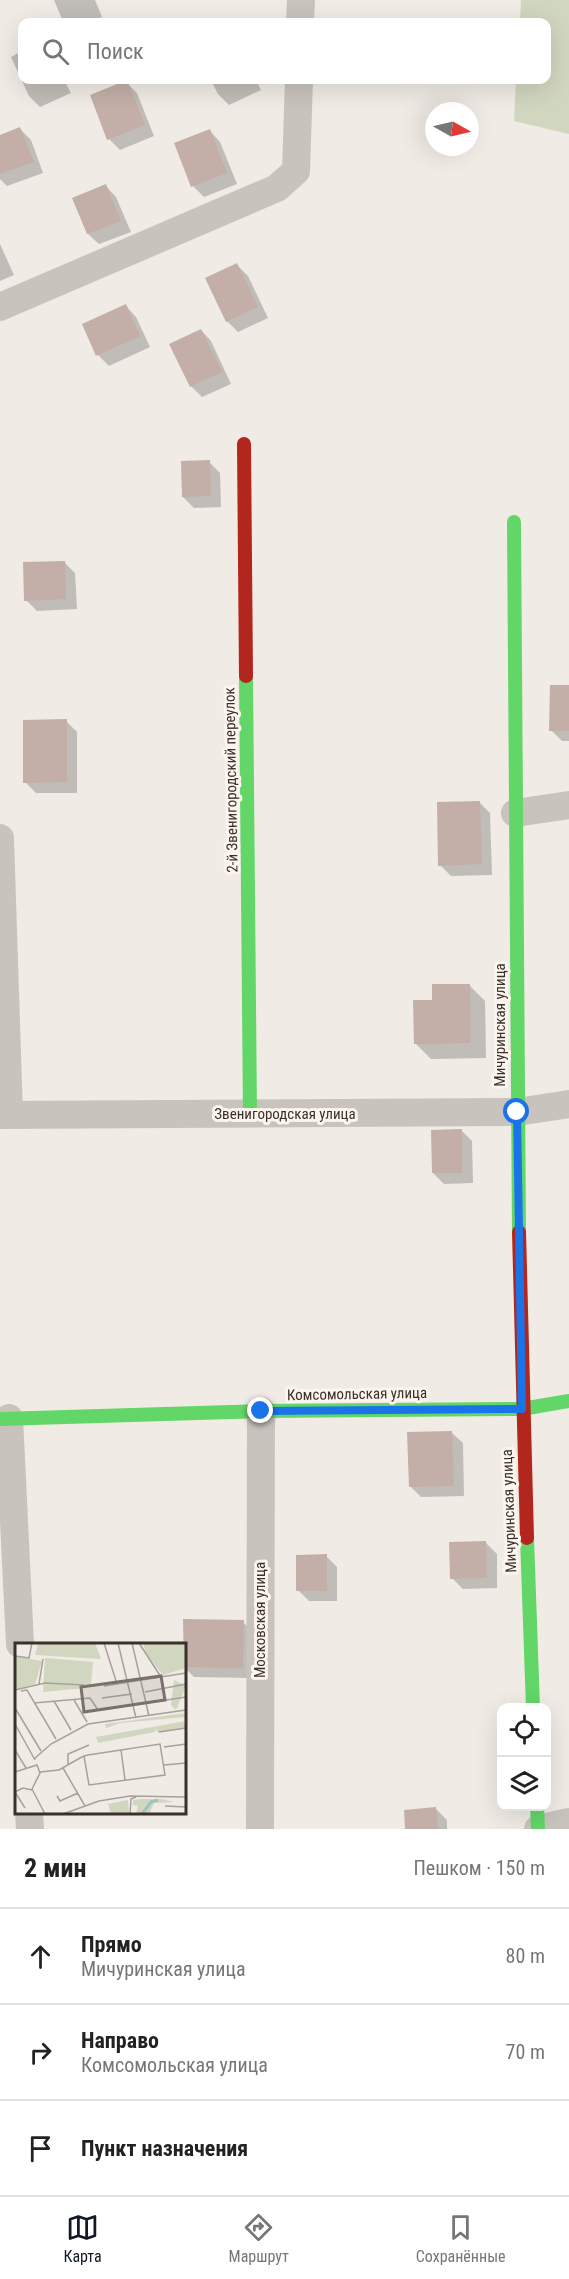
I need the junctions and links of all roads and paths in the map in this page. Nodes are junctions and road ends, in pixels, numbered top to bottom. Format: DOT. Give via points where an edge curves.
graph roads {
  1 [pos="301,0"];
  2 [pos="300,18"];
  3 [pos="299,84"];
  4 [pos="0,307"];
  5 [pos="244,444"];
  6 [pos="514,522"];
  7 [pos="569,805"];
  8 [pos="515,813"];
  9 [pos="0,838"];
  10 [pos="569,1104"];
  11 [pos="517,1112"];
  12 [pos="4,1115"];
  13 [pos="250,1115"];
  14 [pos="569,1401"];
  15 [pos="522,1409"];
  16 [pos="261,1411"];
  17 [pos="5,1419"];
  18 [pos="20,1643"];
  19 [pos="533,1703"];
  20 [pos="537,1811"];
  21 [pos="29,1814"];
  22 [pos="569,1822"];
  23 [pos="30,1829"];
  24 [pos="260,1829"];
  25 [pos="538,1829"];
  1 -- 2 [label="street"];
  3 -- 4 [label="street" via="296,171 277,188"];
  5 -- 13 [label="street, 2-й Звенигородский переулок"];
  6 -- 8 [label="street, Мичуринская улица"];
  7 -- 8 [label="street"];
  8 -- 11 [label="street, Мичуринская улица"];
  9 -- 12 [label="street"];
  10 -- 11 [label="street, Звенигородская улица"];
  11 -- 13 [label="street, Звенигородская улица"];
  11 -- 15 [label="street, Мичуринская улица"];
  12 -- 13 [label="street, Звенигородская улица"];
  14 -- 15 [label="street, Комсомольская улица"];
  15 -- 16 [label="street, Комсомольская улица"];
  15 -- 19 [label="street, Мичуринская улица"];
  16 -- 17 [label="street, Комсомольская улица"];
  16 -- 24 [label="street, Московская улица"];
  17 -- 18 [label="street"];
  20 -- 25 [label="street"];
  21 -- 23 [label="street"];
  22 -- 25 [label="street"];
}
